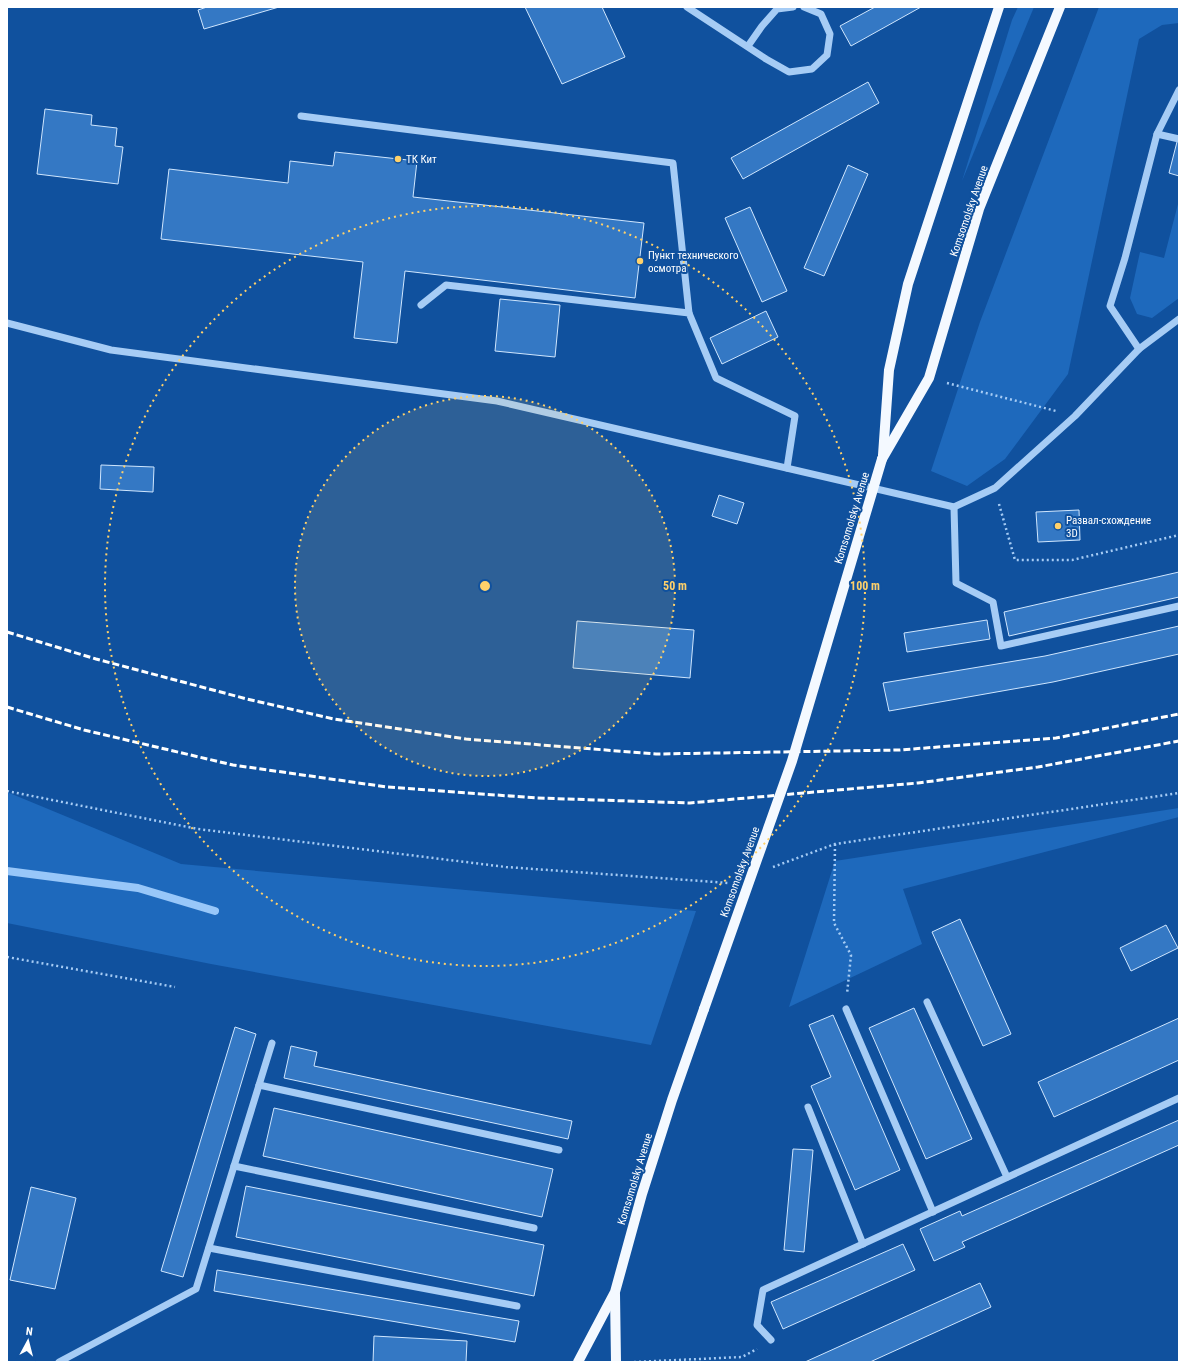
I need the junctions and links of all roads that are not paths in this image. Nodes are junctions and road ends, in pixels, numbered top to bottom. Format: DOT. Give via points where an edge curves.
graph roads {
  1 [pos="688,7"];
  2 [pos="793,7"];
  3 [pos="804,7"];
  4 [pos="999,7"];
  5 [pos="1060,7"];
  6 [pos="748,46"];
  7 [pos="1179,90"];
  8 [pos="301,116"];
  9 [pos="1157,134"];
  10 [pos="1179,139"];
  11 [pos="422,305"];
  12 [pos="689,313"];
  13 [pos="1179,319"];
  14 [pos="7,323"];
  15 [pos="1139,350"];
  16 [pos="882,458"];
  17 [pos="787,468"];
  18 [pos="954,507"];
  19 [pos="1179,606"];
  20 [pos="927,1002"];
  21 [pos="846,1009"];
  22 [pos="272,1043"];
  23 [pos="259,1085"];
  24 [pos="1179,1098"];
  25 [pos="808,1107"];
  26 [pos="559,1150"];
  27 [pos="234,1166"];
  28 [pos="1007,1177"];
  29 [pos="933,1212"];
  30 [pos="534,1228"];
  31 [pos="863,1244"];
  32 [pos="209,1248"];
  33 [pos="615,1292"];
  34 [pos="517,1306"];
  35 [pos="771,1340"];
  36 [pos="59,1362"];
  37 [pos="578,1362"];
  38 [pos="616,1362"];
  1 -- 6 [label="lane"];
  2 -- 6 [label="lane" via="777,9"];
  3 -- 6 [label="lane" via="821,14 830,34 827,55 812,69 789,72"];
  4 -- 16 [label="main road, Komsomolsky Avenue" via="908,284 889,370"];
  5 -- 16 [label="main road, Komsomolsky Avenue" via="979,209 929,378"];
  7 -- 9 [label="lane"];
  8 -- 12 [label="lane" via="673,163"];
  9 -- 10 [label="lane"];
  9 -- 15 [label="lane" via="1110,306"];
  11 -- 12 [label="lane" via="446,285"];
  12 -- 17 [label="lane" via="716,378 795,416"];
  13 -- 15 [label="lane"];
  14 -- 17 [label="lane" via="111,350 497,401"];
  15 -- 18 [label="lane" via="1075,416 995,488"];
  16 -- 33 [label="main road, Komsomolsky Avenue, bridge" via="792,761 672,1100 642,1194"];
  17 -- 18 [label="lane"];
  18 -- 19 [label="lane" via="956,583 993,602 1001,646"];
  20 -- 28 [label="lane"];
  21 -- 29 [label="lane"];
  22 -- 23 [label="lane"];
  23 -- 26 [label="lane"];
  23 -- 27 [label="lane"];
  24 -- 28 [label="lane"];
  25 -- 31 [label="lane"];
  27 -- 30 [label="lane"];
  27 -- 32 [label="lane"];
  28 -- 29 [label="lane"];
  29 -- 31 [label="lane"];
  31 -- 35 [label="lane" via="763,1290 757,1324"];
  32 -- 34 [label="lane"];
  32 -- 36 [label="lane" via="196,1289"];
  33 -- 37 [label="main road, Komsomolsky Avenue"];
  33 -- 38 [label="main road, Komsomolsky Avenue"];
}
